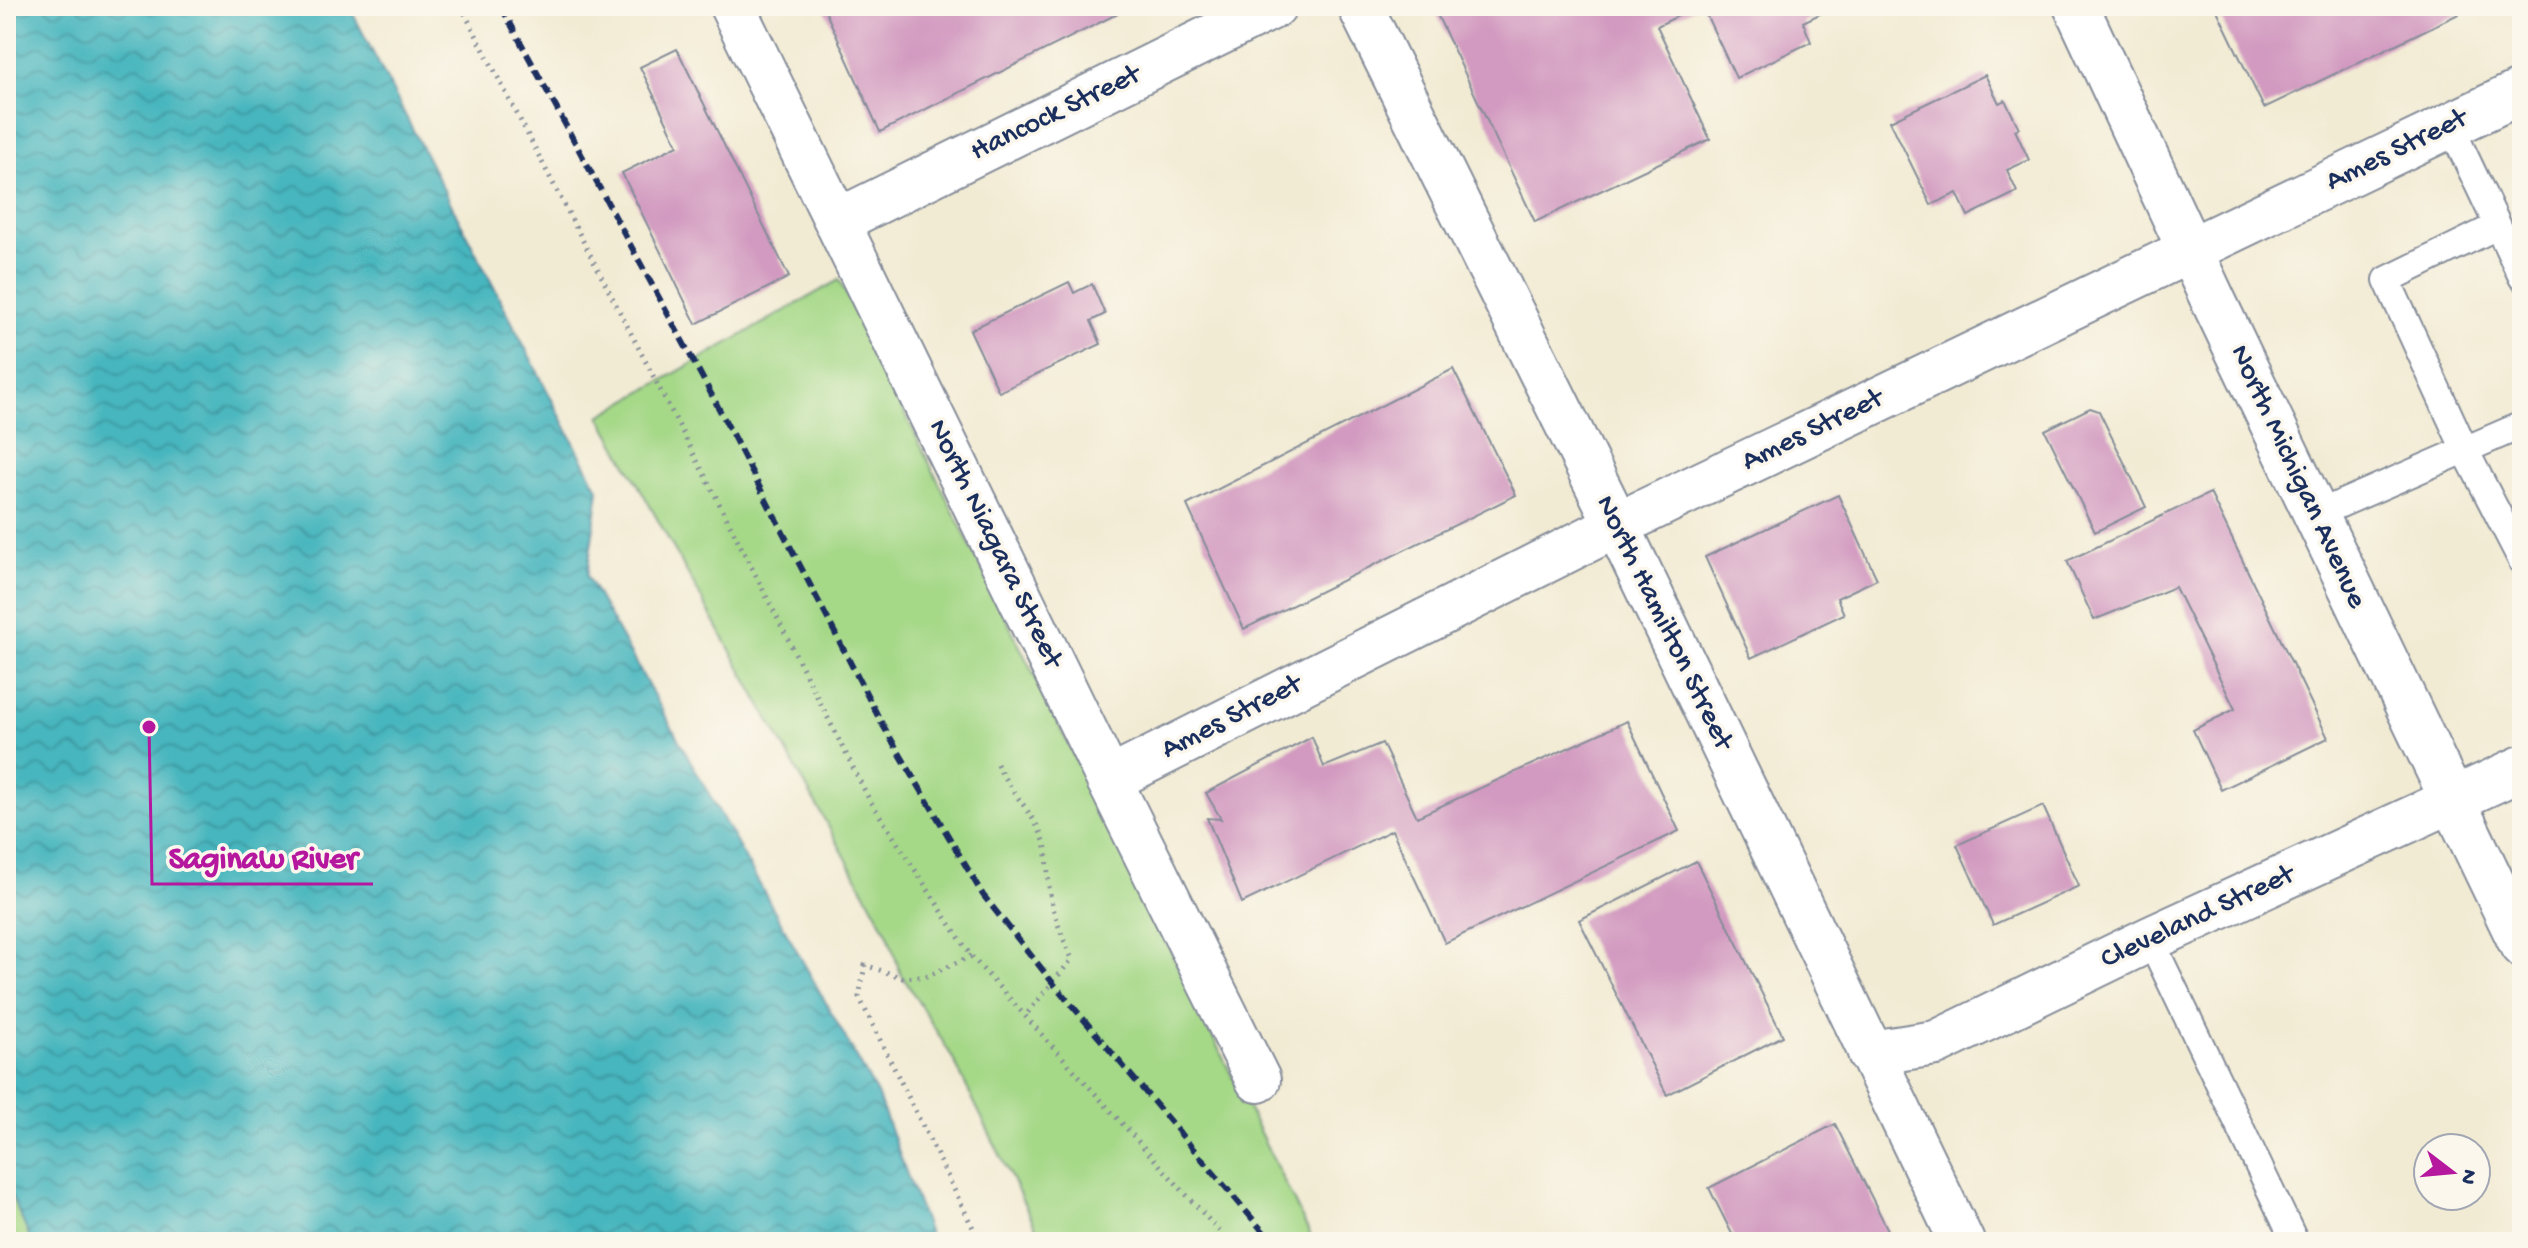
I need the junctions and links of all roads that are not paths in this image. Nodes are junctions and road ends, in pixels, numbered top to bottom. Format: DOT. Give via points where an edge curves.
graph roads {
  1 [pos="732,6"];
  2 [pos="1274,6"];
  3 [pos="1360,6"];
  4 [pos="2076,6"];
  5 [pos="2522,91"];
  6 [pos="2450,125"];
  7 [pos="838,221"];
  8 [pos="2497,226"];
  9 [pos="2190,251"];
  10 [pos="2522,277"];
  11 [pos="2522,425"];
  12 [pos="2465,450"];
  13 [pos="2315,515"];
  14 [pos="1617,525"];
  15 [pos="2522,561"];
  16 [pos="2522,768"];
  17 [pos="1109,780"];
  18 [pos="2452,802"];
  19 [pos="2150,939"];
  20 [pos="2522,945"];
  21 [pos="1870,1053"];
  22 [pos="1258,1080"];
  23 [pos="1962,1242"];
  24 [pos="2295,1242"];
  1 -- 7 [label="street, North Niagara Street"];
  2 -- 7 [label="street, Hancock Street"];
  3 -- 14 [label="street, North Hamilton Street"];
  4 -- 9 [label="street, North Michigan Avenue"];
  5 -- 6 [label="street, Ames Street"];
  6 -- 8 [label="lane"];
  6 -- 9 [label="street, Ames Street"];
  7 -- 17 [label="street, North Niagara Street"];
  8 -- 10 [label="lane"];
  8 -- 12 [label="lane" via="2387,280"];
  9 -- 13 [label="street, North Michigan Avenue"];
  9 -- 14 [label="street, Ames Street"];
  11 -- 12 [label="lane"];
  12 -- 13 [label="lane"];
  12 -- 15 [label="lane"];
  13 -- 18 [label="street, North Michigan Avenue"];
  14 -- 17 [label="street, Ames Street"];
  14 -- 21 [label="street, North Hamilton Street"];
  16 -- 18 [label="street, Cleveland Street"];
  17 -- 22 [label="street, North Niagara Street"];
  18 -- 19 [label="street, Cleveland Street"];
  18 -- 20 [label="street, North Michigan Avenue"];
  19 -- 21 [label="street, Cleveland Street" via="1936,1043"];
  19 -- 24 [label="lane"];
  21 -- 23 [label="street, North Hamilton Street"];
}
